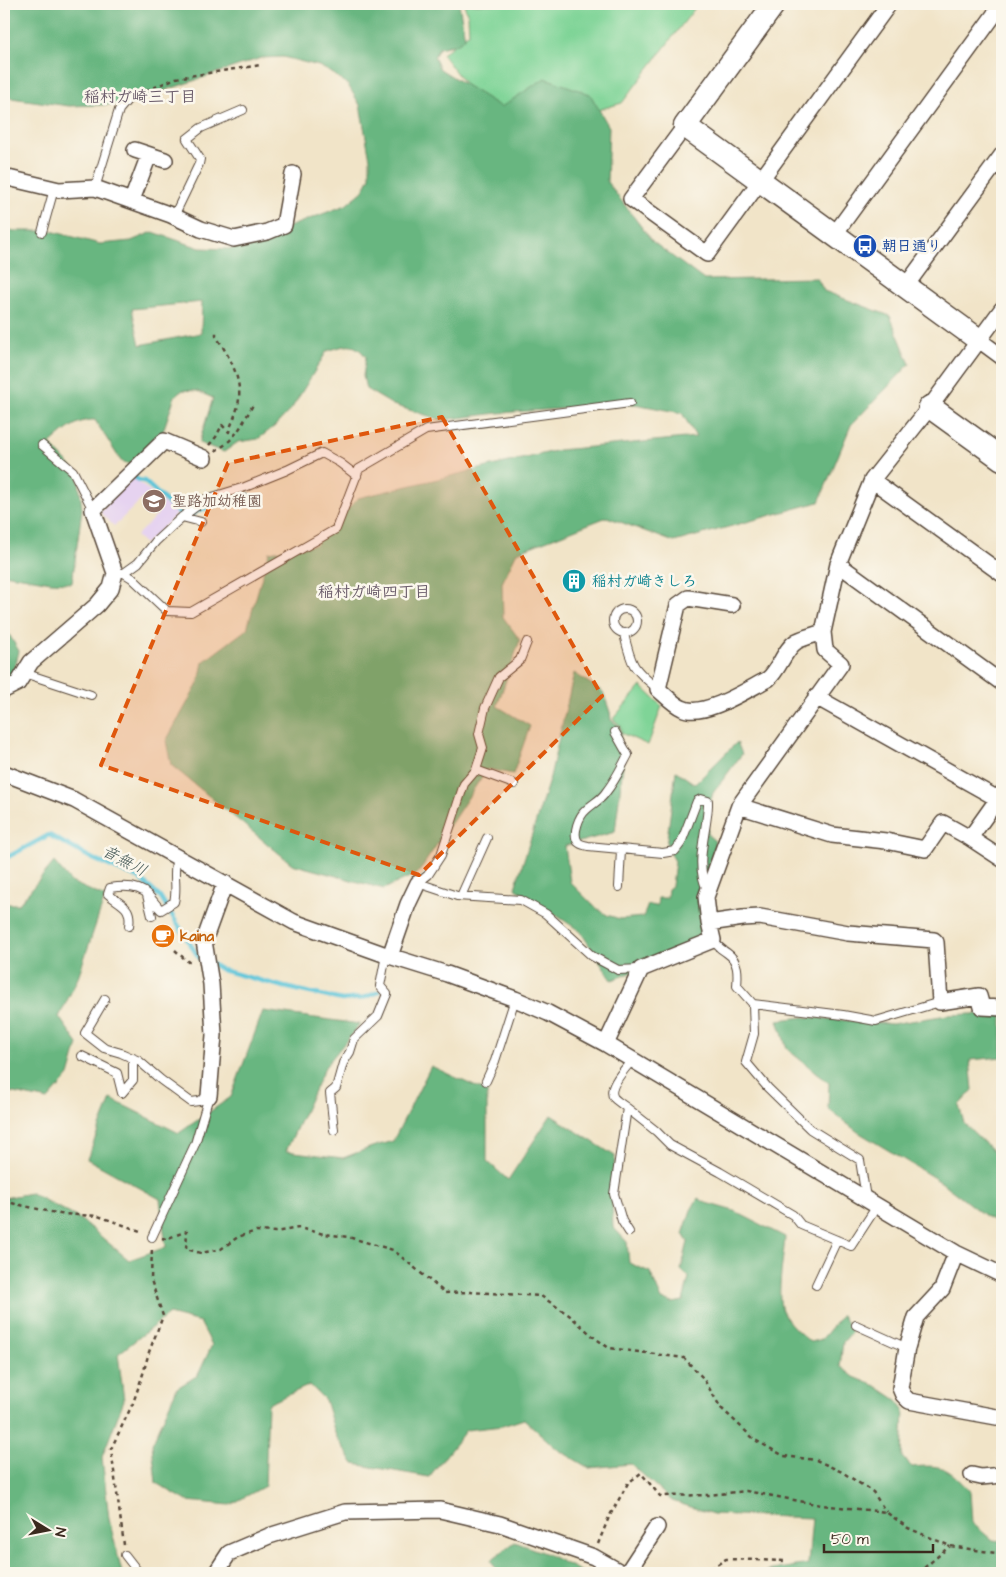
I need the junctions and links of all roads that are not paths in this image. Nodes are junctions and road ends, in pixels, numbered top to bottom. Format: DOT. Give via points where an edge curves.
graph roads {
  1 [pos="774,4"];
  2 [pos="889,4"];
  3 [pos="1002,4"];
  4 [pos="129,98"];
  5 [pos="243,110"];
  6 [pos="685,126"];
  7 [pos="1002,155"];
  8 [pos="165,160"];
  9 [pos="292,174"];
  10 [pos="4,177"];
  11 [pos="759,181"];
  12 [pos="95,188"];
  13 [pos="54,189"];
  14 [pos="132,200"];
  15 [pos="174,216"];
  16 [pos="42,232"];
  17 [pos="834,235"];
  18 [pos="906,287"];
  19 [pos="1002,309"];
  20 [pos="979,340"];
  21 [pos="1002,357"];
  22 [pos="630,402"];
  23 [pos="930,407"];
  24 [pos="42,445"];
  25 [pos="204,458"];
  26 [pos="1002,459"];
  27 [pos="356,476"];
  28 [pos="872,480"];
  29 [pos="94,510"];
  30 [pos="184,516"];
  31 [pos="201,522"];
  32 [pos="838,564"];
  33 [pos="119,573"];
  34 [pos="1002,574"];
  35 [pos="732,605"];
  36 [pos="823,632"];
  37 [pos="624,634"];
  38 [pos="527,642"];
  39 [pos="24,673"];
  40 [pos="1002,683"];
  41 [pos="658,689"];
  42 [pos="4,690"];
  43 [pos="91,695"];
  44 [pos="816,697"];
  45 [pos="615,732"];
  46 [pos="476,770"];
  47 [pos="4,773"];
  48 [pos="514,784"];
  49 [pos="1000,796"];
  50 [pos="738,806"];
  51 [pos="487,838"];
  52 [pos="970,838"];
  53 [pos="621,850"];
  54 [pos="177,858"];
  55 [pos="1002,860"];
  56 [pos="225,883"];
  57 [pos="418,883"];
  58 [pos="619,887"];
  59 [pos="708,890"];
  60 [pos="147,894"];
  61 [pos="461,896"];
  62 [pos="152,916"];
  63 [pos="710,923"];
  64 [pos="129,926"];
  65 [pos="713,940"];
  66 [pos="388,955"];
  67 [pos="642,969"];
  68 [pos="105,999"];
  69 [pos="515,999"];
  70 [pos="940,1002"];
  71 [pos="753,1004"];
  72 [pos="1002,1008"];
  73 [pos="606,1044"];
  74 [pos="82,1056"];
  75 [pos="133,1058"];
  76 [pos="632,1060"];
  77 [pos="486,1081"];
  78 [pos="209,1096"];
  79 [pos="627,1108"];
  80 [pos="334,1130"];
  81 [pos="872,1203"];
  82 [pos="629,1232"];
  83 [pos="152,1237"];
  84 [pos="837,1240"];
  85 [pos="956,1253"];
  86 [pos="1002,1275"];
  87 [pos="816,1285"];
  88 [pos="856,1325"];
  89 [pos="907,1348"];
  90 [pos="1002,1418"];
  91 [pos="972,1475"];
  92 [pos="1002,1475"];
  93 [pos="657,1527"];
  94 [pos="125,1555"];
  95 [pos="139,1573"];
  96 [pos="216,1573"];
  97 [pos="622,1573"];
  98 [pos="627,1573"];
  1 -- 6 [label="street"];
  2 -- 11 [label="street"];
  3 -- 17 [label="street"];
  4 -- 12 [label="lane" via="119,110"];
  5 -- 15 [label="lane" via="201,128 187,139 200,159"];
  6 -- 11 [label="street"];
  6 -- 11 [label="street" via="631,199 707,254"];
  7 -- 18 [label="street"];
  8 -- 14 [label="street" via="142,153"];
  9 -- 15 [label="street" via="284,225 267,232 234,239"];
  10 -- 13 [label="street"];
  11 -- 17 [label="street"];
  12 -- 13 [label="street"];
  12 -- 14 [label="street"];
  13 -- 16 [label="lane"];
  14 -- 15 [label="street"];
  17 -- 18 [label="street"];
  18 -- 20 [label="street"];
  19 -- 20 [label="street"];
  20 -- 21 [label="street"];
  20 -- 23 [label="street"];
  22 -- 27 [label="lane" via="426,430 359,469"];
  23 -- 26 [label="street"];
  23 -- 28 [label="street"];
  24 -- 29 [label="lane" via="73,471"];
  25 -- 29 [label="street" via="164,440"];
  27 -- 30 [label="lane" via="322,453 245,487 206,499"];
  27 -- 33 [label="lane" via="336,529 191,612 166,611 132,578"];
  28 -- 32 [label="street"];
  28 -- 34 [label="street"];
  29 -- 33 [label="street"];
  30 -- 31 [label="lane"];
  30 -- 33 [label="lane" via="156,541 138,563"];
  32 -- 36 [label="street"];
  32 -- 40 [label="street"];
  33 -- 39 [label="street" via="97,605 31,662"];
  35 -- 41 [label="street" via="688,598 678,605"];
  36 -- 41 [label="street" via="797,642 768,679 713,706 700,710 684,709"];
  36 -- 44 [label="street" via="825,650 841,664"];
  37 -- 41 [label="lane" via="638,673"];
  38 -- 46 [label="lane" via="520,660 500,676 485,708 479,734 483,748"];
  39 -- 42 [label="street" via="18,683"];
  39 -- 43 [label="lane"];
  44 -- 49 [label="street"];
  44 -- 50 [label="street"];
  45 -- 53 [label="lane" via="628,755 601,799 585,810 575,834 580,844"];
  46 -- 48 [label="lane"];
  46 -- 57 [label="lane" via="464,784 440,855 428,875"];
  47 -- 54 [label="street" via="74,800"];
  49 -- 52 [label="street"];
  50 -- 52 [label="street" via="832,835 925,849 943,823"];
  50 -- 59 [label="street"];
  51 -- 61 [label="lane"];
  52 -- 55 [label="street"];
  53 -- 58 [label="lane"];
  53 -- 59 [label="lane" via="675,851 698,801 706,799 702,872"];
  54 -- 56 [label="street"];
  54 -- 60 [label="lane" via="174,902 161,910"];
  56 -- 66 [label="street" via="294,922"];
  56 -- 78 [label="street" via="204,941 214,1035"];
  57 -- 61 [label="lane"];
  57 -- 66 [label="street"];
  59 -- 63 [label="street"];
  60 -- 62 [label="lane"];
  60 -- 64 [label="lane" via="130,887 110,888 108,894 128,909 131,916"];
  61 -- 67 [label="lane" via="521,900 546,914 592,956 618,970"];
  63 -- 65 [label="street"];
  63 -- 70 [label="street" via="760,917 848,933 934,940"];
  65 -- 67 [label="street"];
  65 -- 71 [label="lane" via="718,949 735,960 737,986"];
  66 -- 69 [label="street"];
  66 -- 80 [label="lane" via="380,986 387,994 378,1016 354,1039 336,1088 330,1093"];
  67 -- 73 [label="street"];
  68 -- 75 [label="lane" via="85,1033 104,1048"];
  69 -- 73 [label="street"];
  69 -- 77 [label="lane"];
  70 -- 71 [label="lane" via="876,1021"];
  70 -- 72 [label="street" via="978,996 982,1007"];
  71 -- 81 [label="lane" via="754,1034 746,1062 810,1130 860,1160"];
  73 -- 76 [label="street"];
  74 -- 75 [label="lane" via="117,1073 122,1092 133,1080"];
  75 -- 78 [label="lane" via="191,1102 200,1102"];
  76 -- 79 [label="lane" via="612,1087 614,1097"];
  76 -- 81 [label="street"];
  78 -- 83 [label="lane" via="195,1144"];
  79 -- 82 [label="lane" via="614,1194"];
  79 -- 84 [label="lane" via="670,1145 792,1215 801,1225"];
  81 -- 84 [label="lane" via="851,1246"];
  81 -- 85 [label="street"];
  84 -- 87 [label="lane"];
  85 -- 86 [label="street"];
  85 -- 89 [label="street" via="942,1289 916,1317"];
  88 -- 89 [label="lane"];
  89 -- 90 [label="street" via="900,1388 909,1401"];
  91 -- 92 [label="street"];
  93 -- 98 [label="street"];
  94 -- 95 [label="lane"];
  96 -- 97 [label="street" via="230,1553 269,1536 345,1512 440,1510 500,1524 594,1557"];
}
